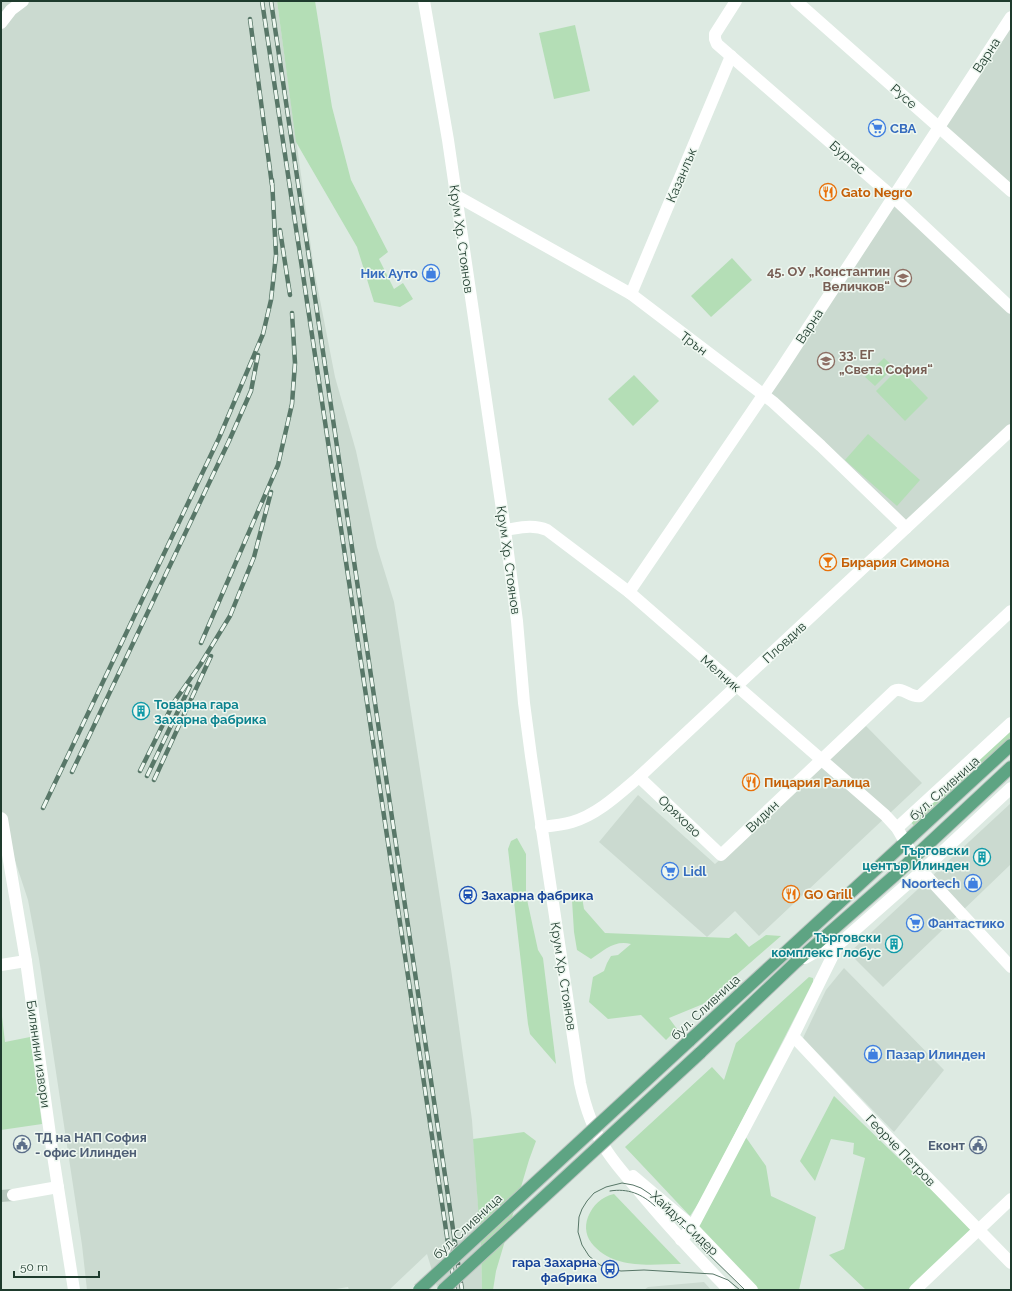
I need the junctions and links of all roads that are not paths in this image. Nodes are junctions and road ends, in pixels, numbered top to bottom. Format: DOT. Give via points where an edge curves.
graph roads {
  1 [pos="23,1"];
  2 [pos="424,1"];
  3 [pos="736,1"];
  4 [pos="796,1"];
  5 [pos="1011,17"];
  6 [pos="1,23"];
  7 [pos="731,56"];
  8 [pos="939,127"];
  9 [pos="1011,191"];
  10 [pos="455,195"];
  11 [pos="893,197"];
  12 [pos="631,294"];
  13 [pos="1011,308"];
  14 [pos="763,395"];
  15 [pos="1011,430"];
  16 [pos="906,528"];
  17 [pos="505,530"];
  18 [pos="630,592"];
  19 [pos="1011,611"];
  20 [pos="736,686"];
  21 [pos="1011,724"];
  22 [pos="1011,745"];
  23 [pos="821,760"];
  24 [pos="1011,767"];
  25 [pos="640,777"];
  26 [pos="1011,788"];
  27 [pos="1,818"];
  28 [pos="541,827"];
  29 [pos="897,828"];
  30 [pos="906,841"];
  31 [pos="721,855"];
  32 [pos="914,857"];
  33 [pos="922,871"];
  34 [pos="838,945"];
  35 [pos="26,961"];
  36 [pos="796,962"];
  37 [pos="1,965"];
  38 [pos="1011,967"];
  39 [pos="792,1036"];
  40 [pos="590,1119"];
  41 [pos="614,1161"];
  42 [pos="58,1187"];
  43 [pos="13,1195"];
  44 [pos="1011,1198"];
  45 [pos="692,1227"];
  46 [pos="978,1230"];
  47 [pos="681,1240"];
  48 [pos="1011,1263"];
  49 [pos="74,1290"];
  50 [pos="419,1290"];
  51 [pos="443,1290"];
  52 [pos="729,1290"];
  53 [pos="752,1290"];
  54 [pos="915,1290"];
  1 -- 6 [label="street" via="11,10"];
  2 -- 10 [label="street, Крум Хр. Стоянов"];
  3 -- 7 [label="street, Бургас" via="715,34 717,44"];
  4 -- 8 [label="street, Русе"];
  5 -- 8 [label="street, Варна"];
  7 -- 11 [label="street, Бургас"];
  7 -- 12 [label="street, Казанлък"];
  8 -- 9 [label="street, Русе"];
  8 -- 11 [label="street, Варна"];
  10 -- 12 [label="street, Трън"];
  10 -- 17 [label="street, Крум Хр. Стоянов"];
  11 -- 13 [label="street, Бургас"];
  11 -- 14 [label="street, Варна"];
  12 -- 14 [label="street, Трън"];
  14 -- 16 [label="street, Трън" via="821,446"];
  14 -- 18 [label="street, Варна"];
  15 -- 16 [label="street, Пловдив"];
  16 -- 20 [label="street, Пловдив"];
  17 -- 18 [label="street, Мелник" via="532,526 547,530"];
  17 -- 28 [label="street, Крум Хр. Стоянов"];
  18 -- 20 [label="street, Мелник"];
  19 -- 23 [label="street, Видин" via="920,696 894,690"];
  20 -- 23 [label="street, Мелник"];
  20 -- 25 [label="street, Пловдив"];
  21 -- 29 [label="street, бул. Сливница"];
  22 -- 30 [label="main road, бул. Сливница"];
  23 -- 29 [label="street, Мелник"];
  23 -- 31 [label="street, Видин"];
  24 -- 32 [label="main road"];
  25 -- 28 [label="street, Пловдив" via="585,817"];
  25 -- 31 [label="street, Оряхово"];
  26 -- 33 [label="street"];
  27 -- 35 [label="street, Билянини извори"];
  28 -- 40 [label="street, Крум Хр. Стоянов" via="580,1083"];
  29 -- 30 [label="street, Мелник"];
  30 -- 32 [label="street, Мелник"];
  30 -- 50 [label="main road, бул. Сливница, bridge"];
  32 -- 33 [label="street, Мелник"];
  32 -- 36 [label="main road"];
  33 -- 34 [label="street"];
  33 -- 38 [label="street, Мелник"];
  34 -- 36 [label="street" via="826,946"];
  34 -- 39 [label="street"];
  35 -- 37 [label="street"];
  35 -- 42 [label="street, Билянини извори"];
  36 -- 51 [label="main road, bridge" via="700,1054"];
  39 -- 45 [label="street"];
  39 -- 46 [label="street, Георче Петров"];
  40 -- 41 [label="street, Хайдут Сидер"];
  41 -- 45 [label="street, Хайдут Сидер"];
  41 -- 47 [label="street, Хайдут Сидер"];
  42 -- 43 [label="street"];
  42 -- 49 [label="street, Билянини извори"];
  44 -- 46 [label="street"];
  45 -- 47 [label="street"];
  45 -- 53 [label="street, Хайдут Сидер"];
  46 -- 48 [label="street, Георче Петров"];
  46 -- 54 [label="street"];
  47 -- 52 [label="street, Хайдут Сидер"];
}
